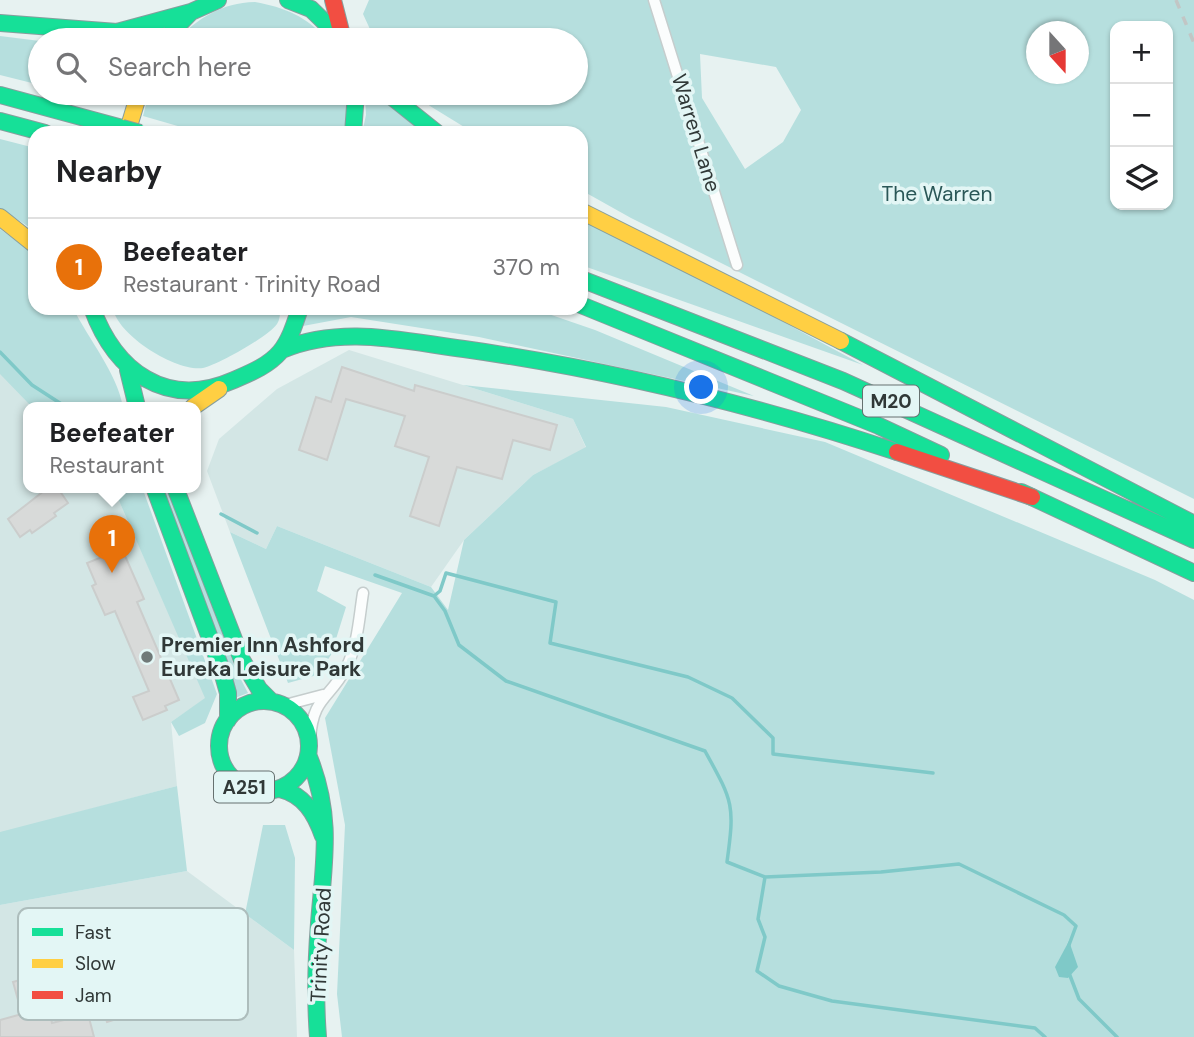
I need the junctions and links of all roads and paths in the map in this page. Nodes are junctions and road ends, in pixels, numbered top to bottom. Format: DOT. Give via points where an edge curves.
graph roads {
  1 [pos="218,0"];
  2 [pos="288,0"];
  3 [pos="333,0"];
  4 [pos="654,0"];
  5 [pos="199,6"];
  6 [pos="0,23"];
  7 [pos="65,28"];
  8 [pos="130,28"];
  9 [pos="176,28"];
  10 [pos="331,28"];
  11 [pos="340,28"];
  12 [pos="0,95"];
  13 [pos="28,103"];
  14 [pos="36,105"];
  15 [pos="134,105"];
  16 [pos="355,105"];
  17 [pos="402,105"];
  18 [pos="0,121"];
  19 [pos="111,126"];
  20 [pos="127,126"];
  21 [pos="354,126"];
  22 [pos="428,126"];
  23 [pos="28,128"];
  24 [pos="588,214"];
  25 [pos="0,217"];
  26 [pos="28,239"];
  27 [pos="737,265"];
  28 [pos="588,282"];
  29 [pos="588,309"];
  30 [pos="89,315"];
  31 [pos="94,315"];
  32 [pos="297,315"];
  33 [pos="97,326"];
  34 [pos="282,351"];
  35 [pos="128,370"];
  36 [pos="222,387"];
  37 [pos="136,402"];
  38 [pos="200,402"];
  39 [pos="156,493"];
  40 [pos="177,493"];
  41 [pos="1032,497"];
  42 [pos="1194,524"];
  43 [pos="1194,540"];
  44 [pos="1194,573"];
  45 [pos="363,593"];
  46 [pos="323,695"];
  47 [pos="278,703"];
  48 [pos="228,720"];
  49 [pos="310,739"];
  50 [pos="309,757"];
  51 [pos="280,789"];
  52 [pos="328,852"];
  53 [pos="318,1037"];
  1 -- 5 [label="main road"];
  2 -- 10 [label="main road" via="311,9"];
  3 -- 11 [label="main road"];
  4 -- 27 [label="street, Warren Lane"];
  5 -- 8 [label="main road"];
  5 -- 9 [label="main road"];
  6 -- 7 [label="main road"];
  12 -- 13 [label="main road"];
  14 -- 19 [label="main road"];
  15 -- 20 [label="main road"];
  16 -- 21 [label="main road"];
  17 -- 22 [label="main road"];
  18 -- 23 [label="main road"];
  24 -- 42 [label="main road, M20"];
  25 -- 26 [label="main road"];
  28 -- 43 [label="main road, M20" via="843,381"];
  29 -- 41 [label="main road, M20" via="879,426"];
  30 -- 33 [label="main road"];
  31 -- 33 [label="main road"];
  32 -- 34 [label="main road"];
  33 -- 35 [label="main road"];
  34 -- 36 [label="main road"];
  34 -- 41 [label="main road, M20" via="316,336 362,335 637,378 764,411"];
  35 -- 36 [label="main road" via="179,390"];
  35 -- 37 [label="main road"];
  36 -- 38 [label="main road"];
  39 -- 48 [label="main road, Trinity Road / A251" via="221,668"];
  40 -- 47 [label="main road" via="242,660 259,689"];
  41 -- 44 [label="main road, M20"];
  45 -- 46 [label="street" via="352,655"];
  46 -- 47 [label="street"];
  46 -- 49 [label="street" via="312,715"];
  47 -- 48 [label="main road" via="252,703"];
  47 -- 49 [label="main road" via="303,722"];
  48 -- 51 [label="main road, Trinity Road / A251" via="219,751 229,775 252,790"];
  49 -- 50 [label="main road, Trinity Road / A251"];
  50 -- 51 [label="main road, A251" via="302,772"];
  50 -- 52 [label="main road, Trinity Road / A251" via="329,825"];
  51 -- 52 [label="main road, Trinity Road / A251" via="308,806"];
  52 -- 53 [label="main road, Trinity Road / A251" via="319,919"];
}
